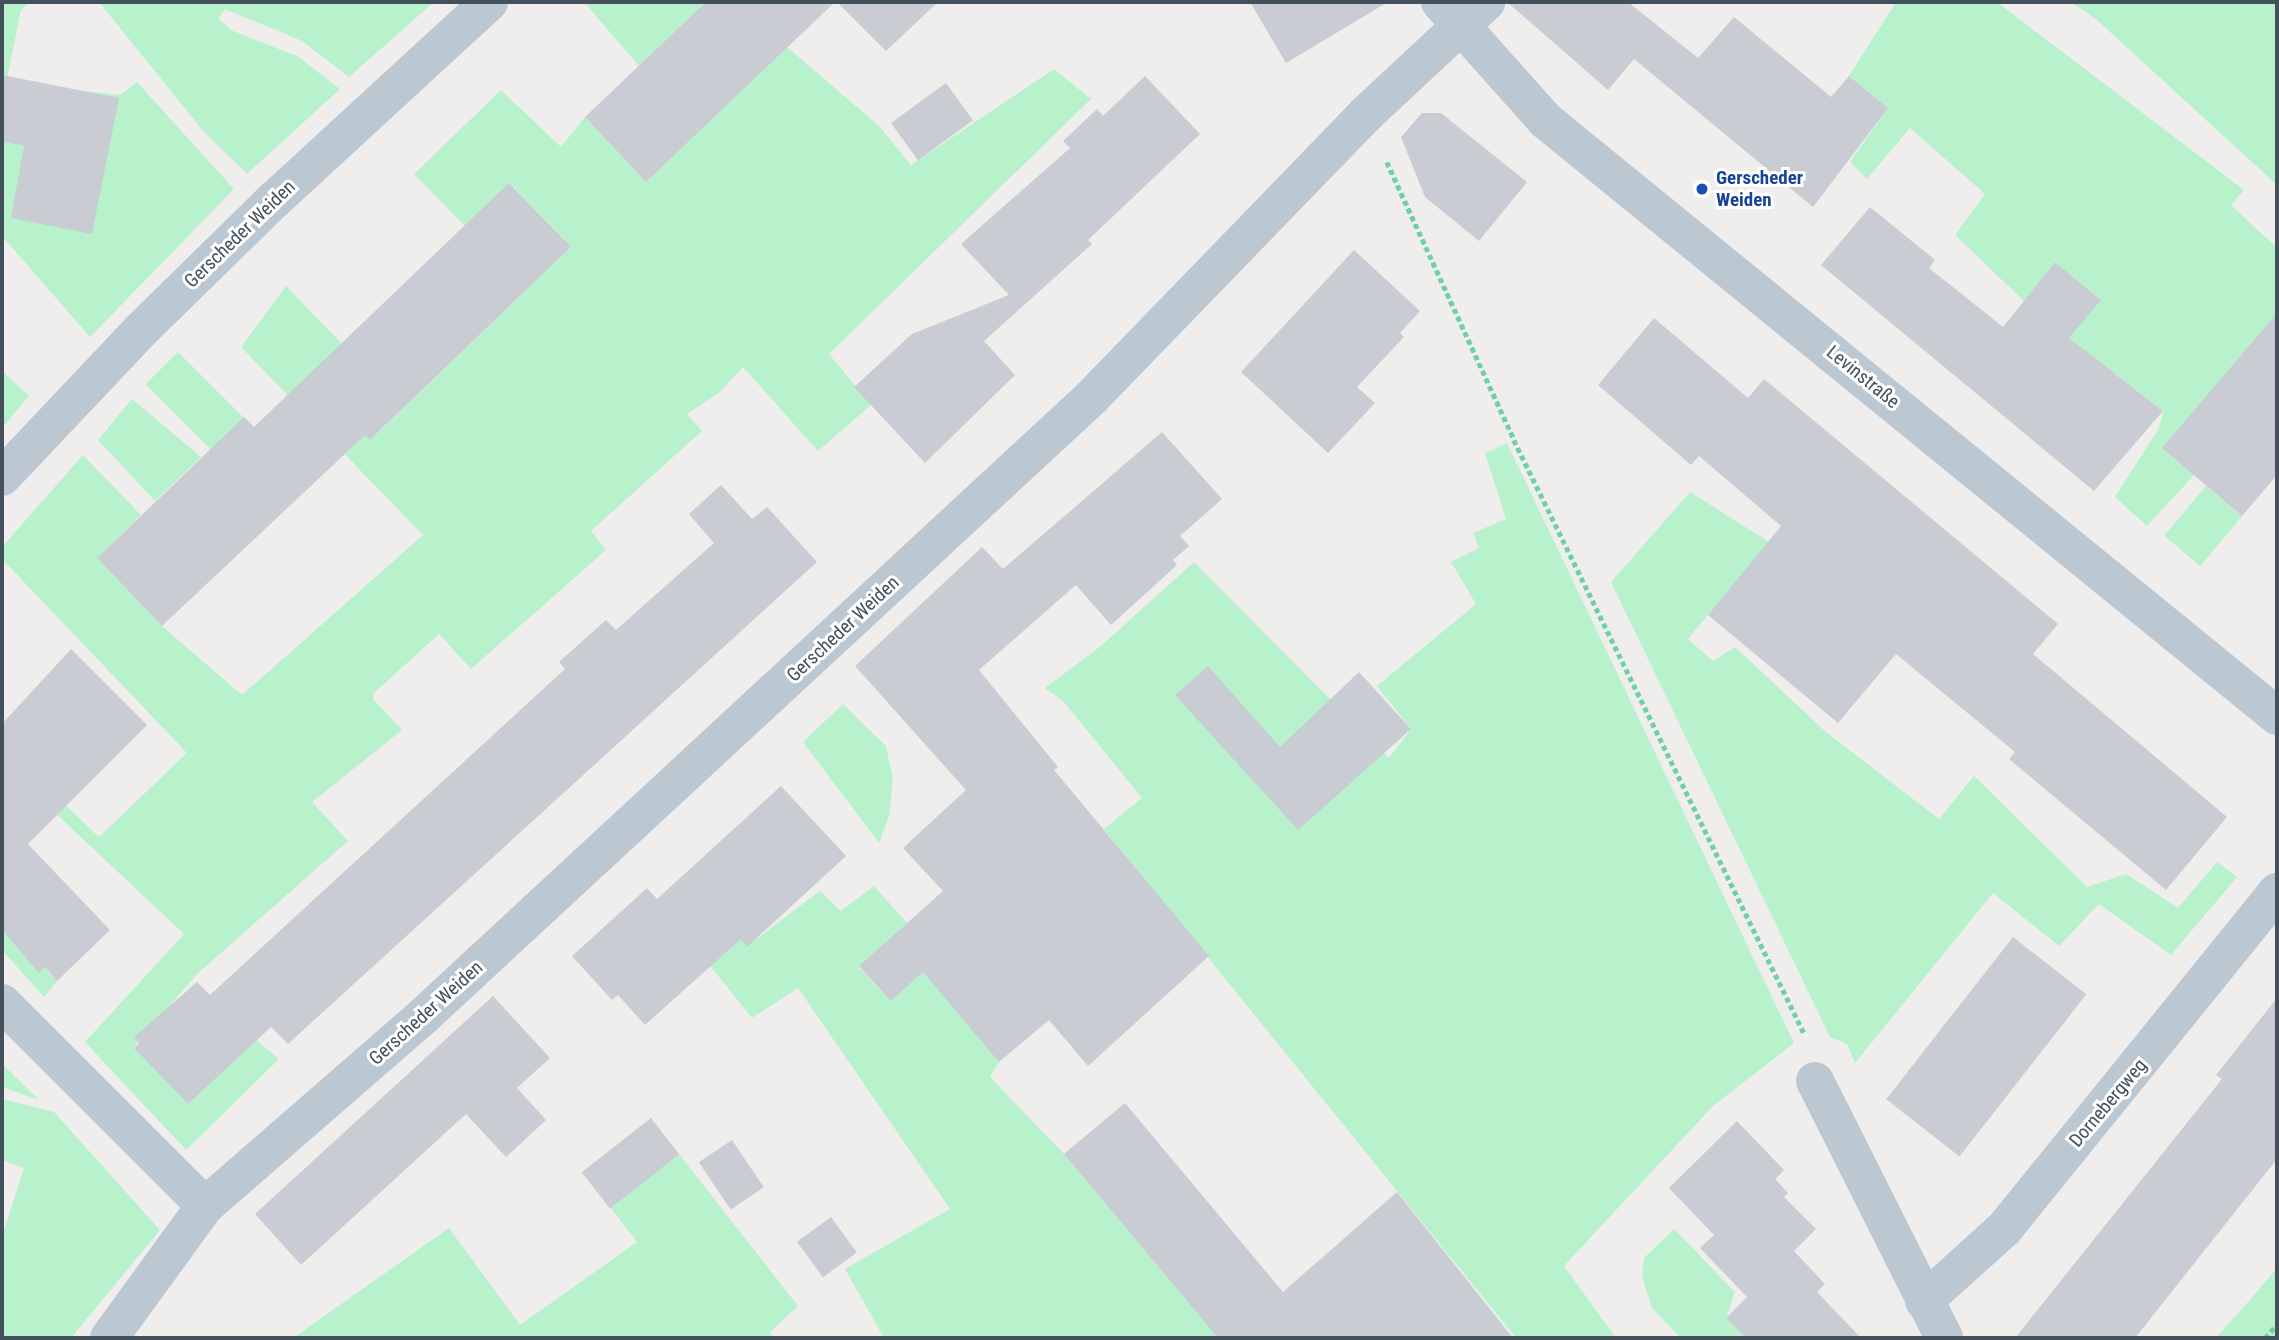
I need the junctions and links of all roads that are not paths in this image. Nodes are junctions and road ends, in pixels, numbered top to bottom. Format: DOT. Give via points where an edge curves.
graph roads {
  1 [pos="489,2"];
  2 [pos="1461,10"];
  3 [pos="2,477"];
  4 [pos="2277,716"];
  5 [pos="2277,892"];
  6 [pos="2,1003"];
  7 [pos="1815,1081"];
  8 [pos="205,1206"];
  9 [pos="1924,1301"];
  10 [pos="109,1338"];
  11 [pos="1944,1338"];
  1 -- 3 [label="street, Gerscheder Weiden" via="274,200"];
  2 -- 4 [label="street, Levinstraße" via="1545,121"];
  2 -- 8 [label="street, Gerscheder Weiden" via="1081,407 418,1021"];
  5 -- 9 [label="street, Dornebergweg" via="2004,1228"];
  6 -- 8 [label="street"];
  7 -- 9 [label="street"];
  8 -- 10 [label="street, Gerscheder Weiden"];
  9 -- 11 [label="street"];
}
